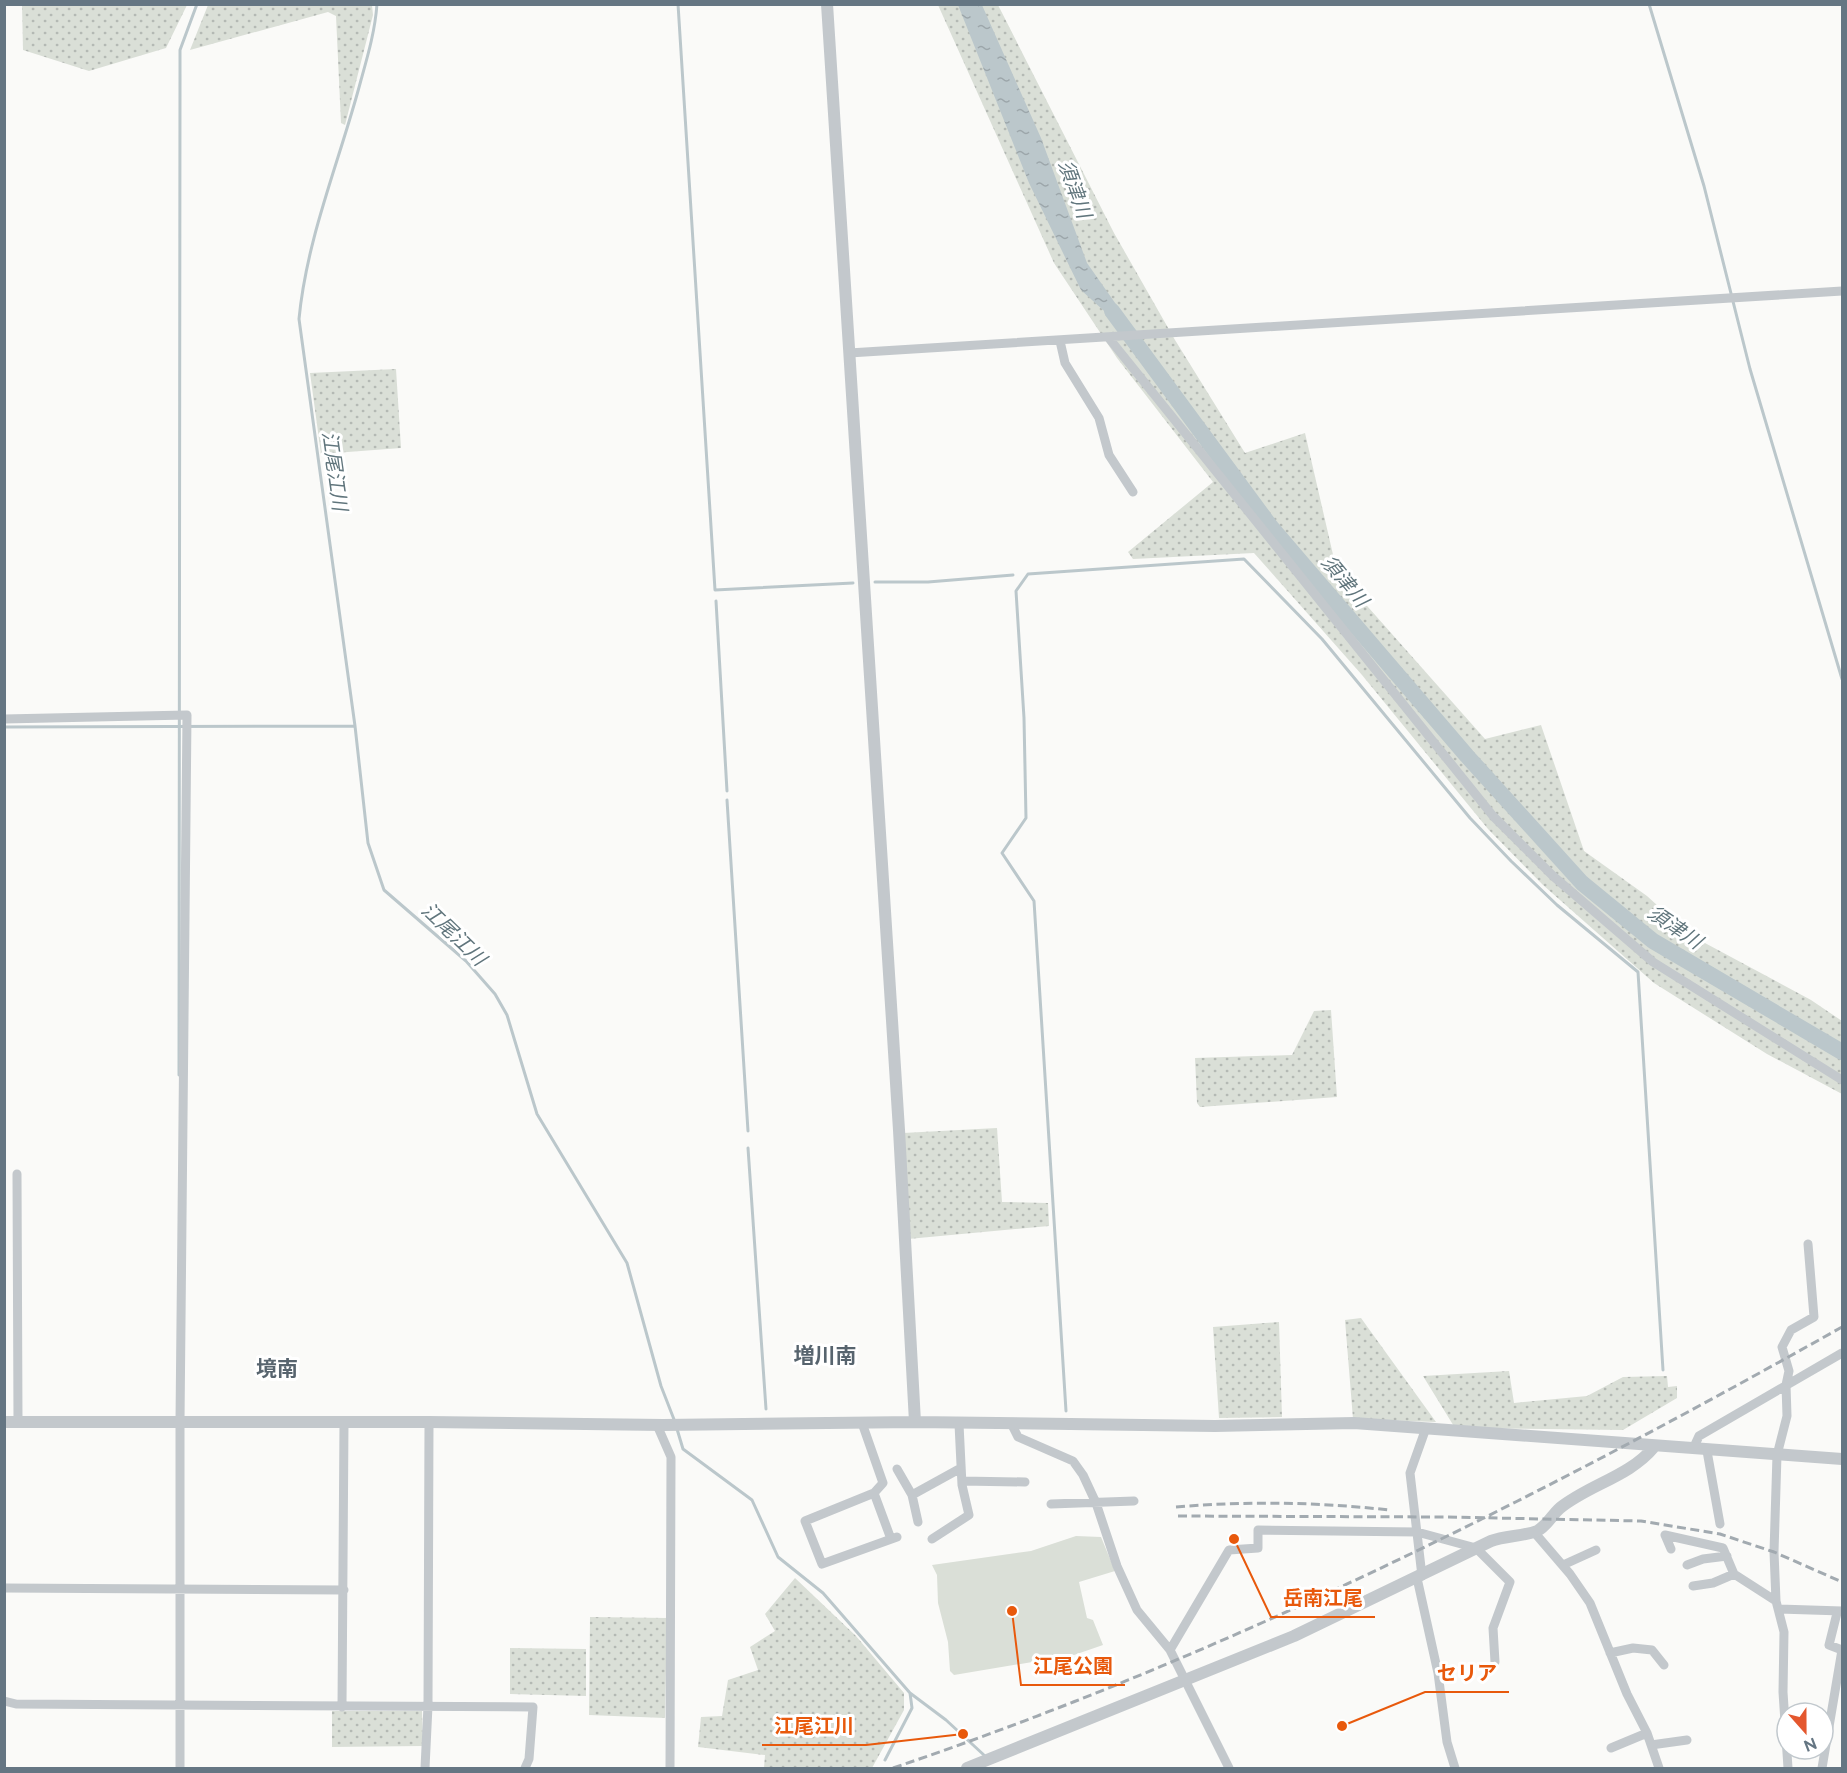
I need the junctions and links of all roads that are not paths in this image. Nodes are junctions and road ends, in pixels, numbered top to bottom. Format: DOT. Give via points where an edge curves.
graph roads {
  1 [pos="827,4"];
  2 [pos="1842,291"];
  3 [pos="1108,337"];
  4 [pos="1060,341"];
  5 [pos="849,353"];
  6 [pos="1132,492"];
  7 [pos="4,718"];
  8 [pos="1842,1080"];
  9 [pos="17,1174"];
  10 [pos="1808,1244"];
  11 [pos="1842,1353"];
  12 [pos="1786,1385"];
  13 [pos="4,1422"];
  14 [pos="18,1422"];
  15 [pos="180,1422"];
  16 [pos="344,1422"];
  17 [pos="429,1422"];
  18 [pos="915,1422"];
  19 [pos="862,1423"];
  20 [pos="959,1424"];
  21 [pos="660,1425"];
  22 [pos="1012,1425"];
  23 [pos="1426,1428"];
  24 [pos="1654,1447"];
  25 [pos="1693,1449"];
  26 [pos="1707,1451"];
  27 [pos="1777,1455"];
  28 [pos="1842,1459"];
  29 [pos="961,1468"];
  30 [pos="897,1469"];
  31 [pos="962,1481"];
  32 [pos="1024,1482"];
  33 [pos="874,1493"];
  34 [pos="912,1495"];
  35 [pos="1134,1502"];
  36 [pos="1096,1503"];
  37 [pos="1051,1504"];
  38 [pos="918,1522"];
  39 [pos="1720,1524"];
  40 [pos="1417,1532"];
  41 [pos="1534,1532"];
  42 [pos="932,1539"];
  43 [pos="1476,1548"];
  44 [pos="1671,1549"];
  45 [pos="1596,1550"];
  46 [pos="1727,1556"];
  47 [pos="1563,1565"];
  48 [pos="1687,1565"];
  49 [pos="1734,1574"];
  50 [pos="1420,1577"];
  51 [pos="1693,1586"];
  52 [pos="4,1587"];
  53 [pos="180,1589"];
  54 [pos="344,1590"];
  55 [pos="1777,1605"];
  56 [pos="1840,1613"];
  57 [pos="1170,1650"];
  58 [pos="1610,1653"];
  59 [pos="1495,1662"];
  60 [pos="1664,1665"];
  61 [pos="1184,1682"];
  62 [pos="4,1701"];
  63 [pos="180,1706"];
  64 [pos="428,1706"];
  65 [pos="342,1707"];
  66 [pos="1647,1734"];
  67 [pos="1687,1740"];
  68 [pos="1651,1745"];
  69 [pos="1611,1748"];
  70 [pos="180,1768"];
  71 [pos="425,1768"];
  72 [pos="525,1768"];
  73 [pos="670,1768"];
  74 [pos="967,1768"];
  75 [pos="1229,1768"];
  76 [pos="1455,1768"];
  77 [pos="1659,1768"];
  78 [pos="1788,1768"];
  79 [pos="1822,1768"];
  1 -- 5 [label="street"];
  2 -- 3 [label="street"];
  3 -- 4 [label="street"];
  3 -- 8 [label="street" via="1493,816 1553,876 1653,962"];
  4 -- 5 [label="street"];
  4 -- 6 [label="street" via="1065,363 1099,418 1109,455"];
  5 -- 18 [label="street" via="900,1130"];
  7 -- 15 [label="street" via="187,715"];
  9 -- 14 [label="street"];
  10 -- 12 [label="street" via="1814,1317 1791,1330 1782,1347 1789,1371"];
  11 -- 12 [label="street"];
  12 -- 25 [label="street" via="1699,1436"];
  12 -- 27 [label="street" via="1788,1416"];
  13 -- 14 [label="street"];
  14 -- 15 [label="street"];
  15 -- 16 [label="street"];
  15 -- 53 [label="street"];
  16 -- 17 [label="street"];
  16 -- 54 [label="street"];
  17 -- 21 [label="street"];
  17 -- 64 [label="street"];
  18 -- 19 [label="street"];
  18 -- 20 [label="street"];
  19 -- 21 [label="street"];
  19 -- 33 [label="street" via="883,1483"];
  20 -- 22 [label="street"];
  20 -- 29 [label="street"];
  21 -- 73 [label="street" via="671,1457"];
  22 -- 23 [label="street" via="1354,1423"];
  22 -- 36 [label="street" via="1018,1437 1031,1445 1073,1461"];
  23 -- 24 [label="street"];
  23 -- 40 [label="street" via="1410,1473"];
  24 -- 25 [label="street"];
  24 -- 41 [label="street" via="1641,1463 1560,1508"];
  25 -- 26 [label="street"];
  26 -- 27 [label="street"];
  26 -- 39 [label="street"];
  27 -- 28 [label="street"];
  27 -- 55 [label="street"];
  29 -- 31 [label="street"];
  29 -- 34 [label="street"];
  30 -- 34 [label="street"];
  31 -- 32 [label="street"];
  31 -- 42 [label="street" via="969,1515"];
  33 -- 33 [label="street" via="894,1538 822,1564 805,1521"];
  34 -- 38 [label="street"];
  35 -- 36 [label="street"];
  36 -- 37 [label="street"];
  36 -- 57 [label="street" via="1137,1610"];
  40 -- 43 [label="street"];
  40 -- 50 [label="street"];
  40 -- 57 [label="street" via="1258,1530 1258,1548 1229,1550"];
  41 -- 43 [label="street" via="1510,1535"];
  41 -- 47 [label="street"];
  43 -- 50 [label="street"];
  43 -- 59 [label="street" via="1510,1582 1493,1628"];
  44 -- 46 [label="street" via="1665,1535 1723,1548"];
  45 -- 47 [label="street"];
  46 -- 48 [label="street"];
  46 -- 49 [label="street"];
  47 -- 58 [label="street" via="1590,1603"];
  49 -- 51 [label="street"];
  49 -- 55 [label="street"];
  50 -- 61 [label="street"];
  50 -- 76 [label="street" via="1446,1743"];
  52 -- 53 [label="street"];
  53 -- 54 [label="street"];
  53 -- 63 [label="street"];
  54 -- 65 [label="street"];
  55 -- 56 [label="street"];
  55 -- 78 [label="street" via="1784,1632"];
  56 -- 79 [label="street" via="1830,1645 1842,1650"];
  57 -- 61 [label="street"];
  58 -- 60 [label="street" via="1633,1648 1652,1650"];
  58 -- 66 [label="street"];
  61 -- 74 [label="street"];
  61 -- 75 [label="street"];
  62 -- 63 [label="street"];
  63 -- 65 [label="street"];
  63 -- 70 [label="street"];
  64 -- 65 [label="street"];
  64 -- 71 [label="street"];
  64 -- 72 [label="street" via="533,1707"];
  66 -- 68 [label="street"];
  66 -- 69 [label="street"];
  67 -- 68 [label="street"];
  68 -- 77 [label="street"];
}
